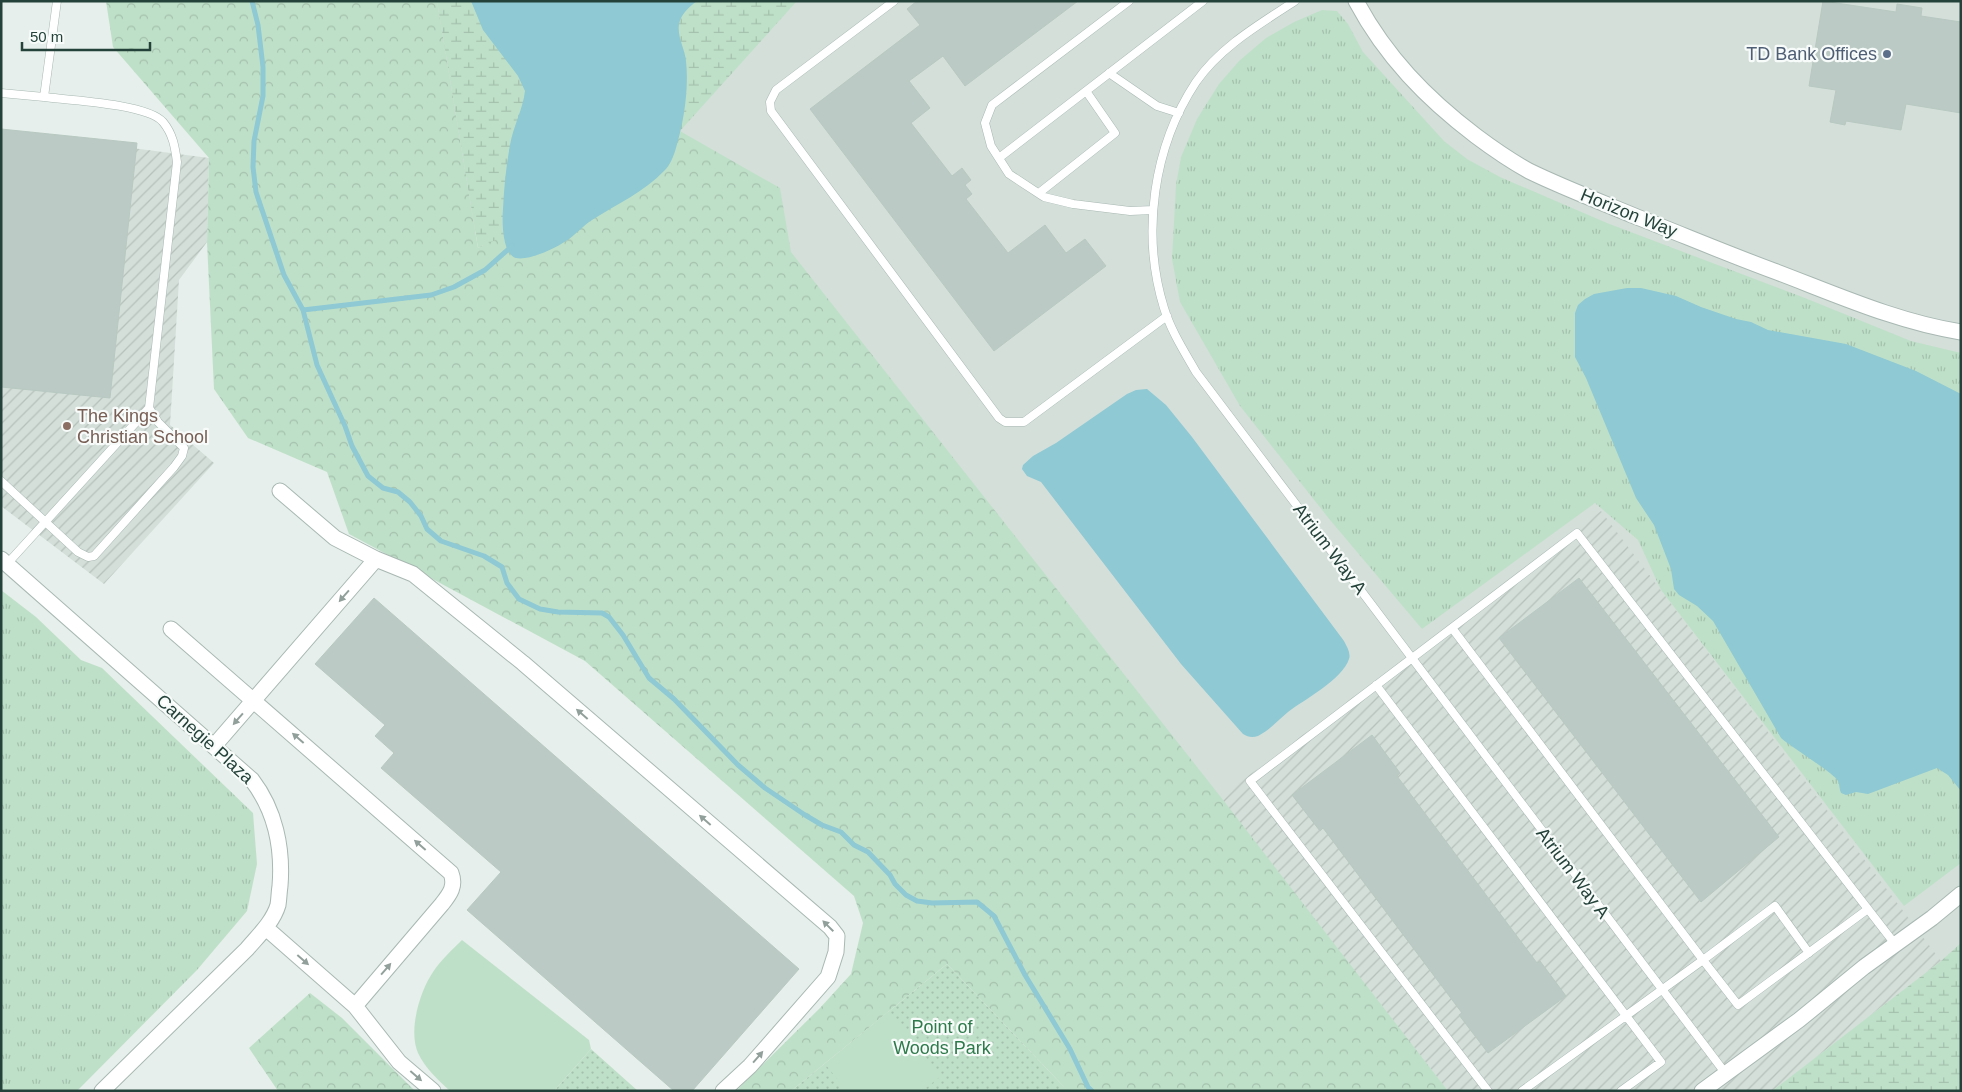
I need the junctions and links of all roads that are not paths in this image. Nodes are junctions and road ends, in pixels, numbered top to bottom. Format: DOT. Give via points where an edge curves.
graph roads {
  1 [pos="56,1"];
  2 [pos="894,1"];
  3 [pos="1129,1"];
  4 [pos="1203,1"];
  5 [pos="1295,1"];
  6 [pos="1356,1"];
  7 [pos="1109,73"];
  8 [pos="1086,91"];
  9 [pos="1,93"];
  10 [pos="44,97"];
  11 [pos="1179,113"];
  12 [pos="998,158"];
  13 [pos="1039,193"];
  14 [pos="1153,210"];
  15 [pos="1167,316"];
  16 [pos="1961,332"];
  17 [pos="149,408"];
  18 [pos="1,481"];
  19 [pos="280,492"];
  20 [pos="46,522"];
  21 [pos="376,559"];
  22 [pos="4,561"];
  23 [pos="1452,628"];
  24 [pos="171,629"];
  25 [pos="1412,658"];
  26 [pos="1376,685"];
  27 [pos="254,700"];
  28 [pos="214,746"];
  29 [pos="1961,894"];
  30 [pos="1868,909"];
  31 [pos="266,928"];
  32 [pos="1895,944"];
  33 [pos="1809,952"];
  34 [pos="1703,960"];
  35 [pos="1661,989"];
  36 [pos="355,1006"];
  37 [pos="1626,1014"];
  38 [pos="1726,1074"];
  39 [pos="102,1091"];
  40 [pos="432,1091"];
  41 [pos="723,1091"];
  42 [pos="1488,1091"];
  43 [pos="1522,1091"];
  44 [pos="1621,1091"];
  45 [pos="1702,1091"];
  1 -- 10 [label="lane"];
  2 -- 15 [label="lane" via="776,90 770,102 771,111 998,418 1005,422 1024,422"];
  3 -- 12 [label="lane" via="992,105 985,123"];
  4 -- 7 [label="lane"];
  5 -- 11 [label="lane, Atrium Way A" via="1225,50 1197,81"];
  6 -- 16 [label="street, Horizon Way" via="1380,42 1423,91 1488,145 1528,170 1737,257 1879,310 1937,329"];
  7 -- 8 [label="lane"];
  7 -- 11 [label="lane" via="1157,106"];
  8 -- 12 [label="lane"];
  8 -- 13 [label="lane" via="1116,133"];
  9 -- 10 [label="lane"];
  10 -- 17 [label="lane" via="141,110 162,121 175,144 177,162"];
  11 -- 14 [label="lane, Atrium Way A" via="1164,150"];
  12 -- 13 [label="lane" via="1009,174"];
  13 -- 14 [label="lane" via="1074,204 1130,211"];
  14 -- 15 [label="lane, Atrium Way A" via="1152,249"];
  15 -- 25 [label="lane, Atrium Way A" via="1196,372"];
  17 -- 20 [label="lane"];
  17 -- 20 [label="lane" via="184,448 182,456 94,556 78,552"];
  18 -- 20 [label="lane"];
  19 -- 21 [label="street" via="335,538"];
  20 -- 22 [label="lane"];
  21 -- 27 [label="street, one-way"];
  41 -- 21 [label="street, one-way" via="750,1066 828,977 837,936 523,663 413,574"];
  22 -- 28 [label="street, Carnegie Plaza"];
  23 -- 25 [label="lane"];
  23 -- 30 [label="lane" via="1576,533"];
  23 -- 34 [label="lane"];
  24 -- 27 [label="street"];
  25 -- 26 [label="lane"];
  25 -- 35 [label="lane, Atrium Way A"];
  26 -- 37 [label="lane"];
  26 -- 42 [label="lane" via="1250,781"];
  27 -- 28 [label="street, one-way"];
  36 -- 27 [label="street, one-way" via="442,904 452,891 454,880 445,867"];
  28 -- 31 [label="street, Carnegie Plaza" via="262,792 273,817 281,874 278,905"];
  29 -- 32 [label="street"];
  30 -- 32 [label="lane"];
  30 -- 33 [label="lane"];
  31 -- 36 [label="street, one-way"];
  31 -- 39 [label="street, Carnegie Plaza"];
  32 -- 38 [label="street"];
  33 -- 34 [label="lane" via="1738,1005"];
  33 -- 34 [label="lane" via="1775,906"];
  34 -- 35 [label="lane"];
  35 -- 37 [label="lane"];
  35 -- 38 [label="lane, Atrium Way A"];
  36 -- 40 [label="street, one-way" via="400,1062"];
  37 -- 43 [label="lane"];
  37 -- 44 [label="lane" via="1661,1062"];
  38 -- 45 [label="street"];
}
